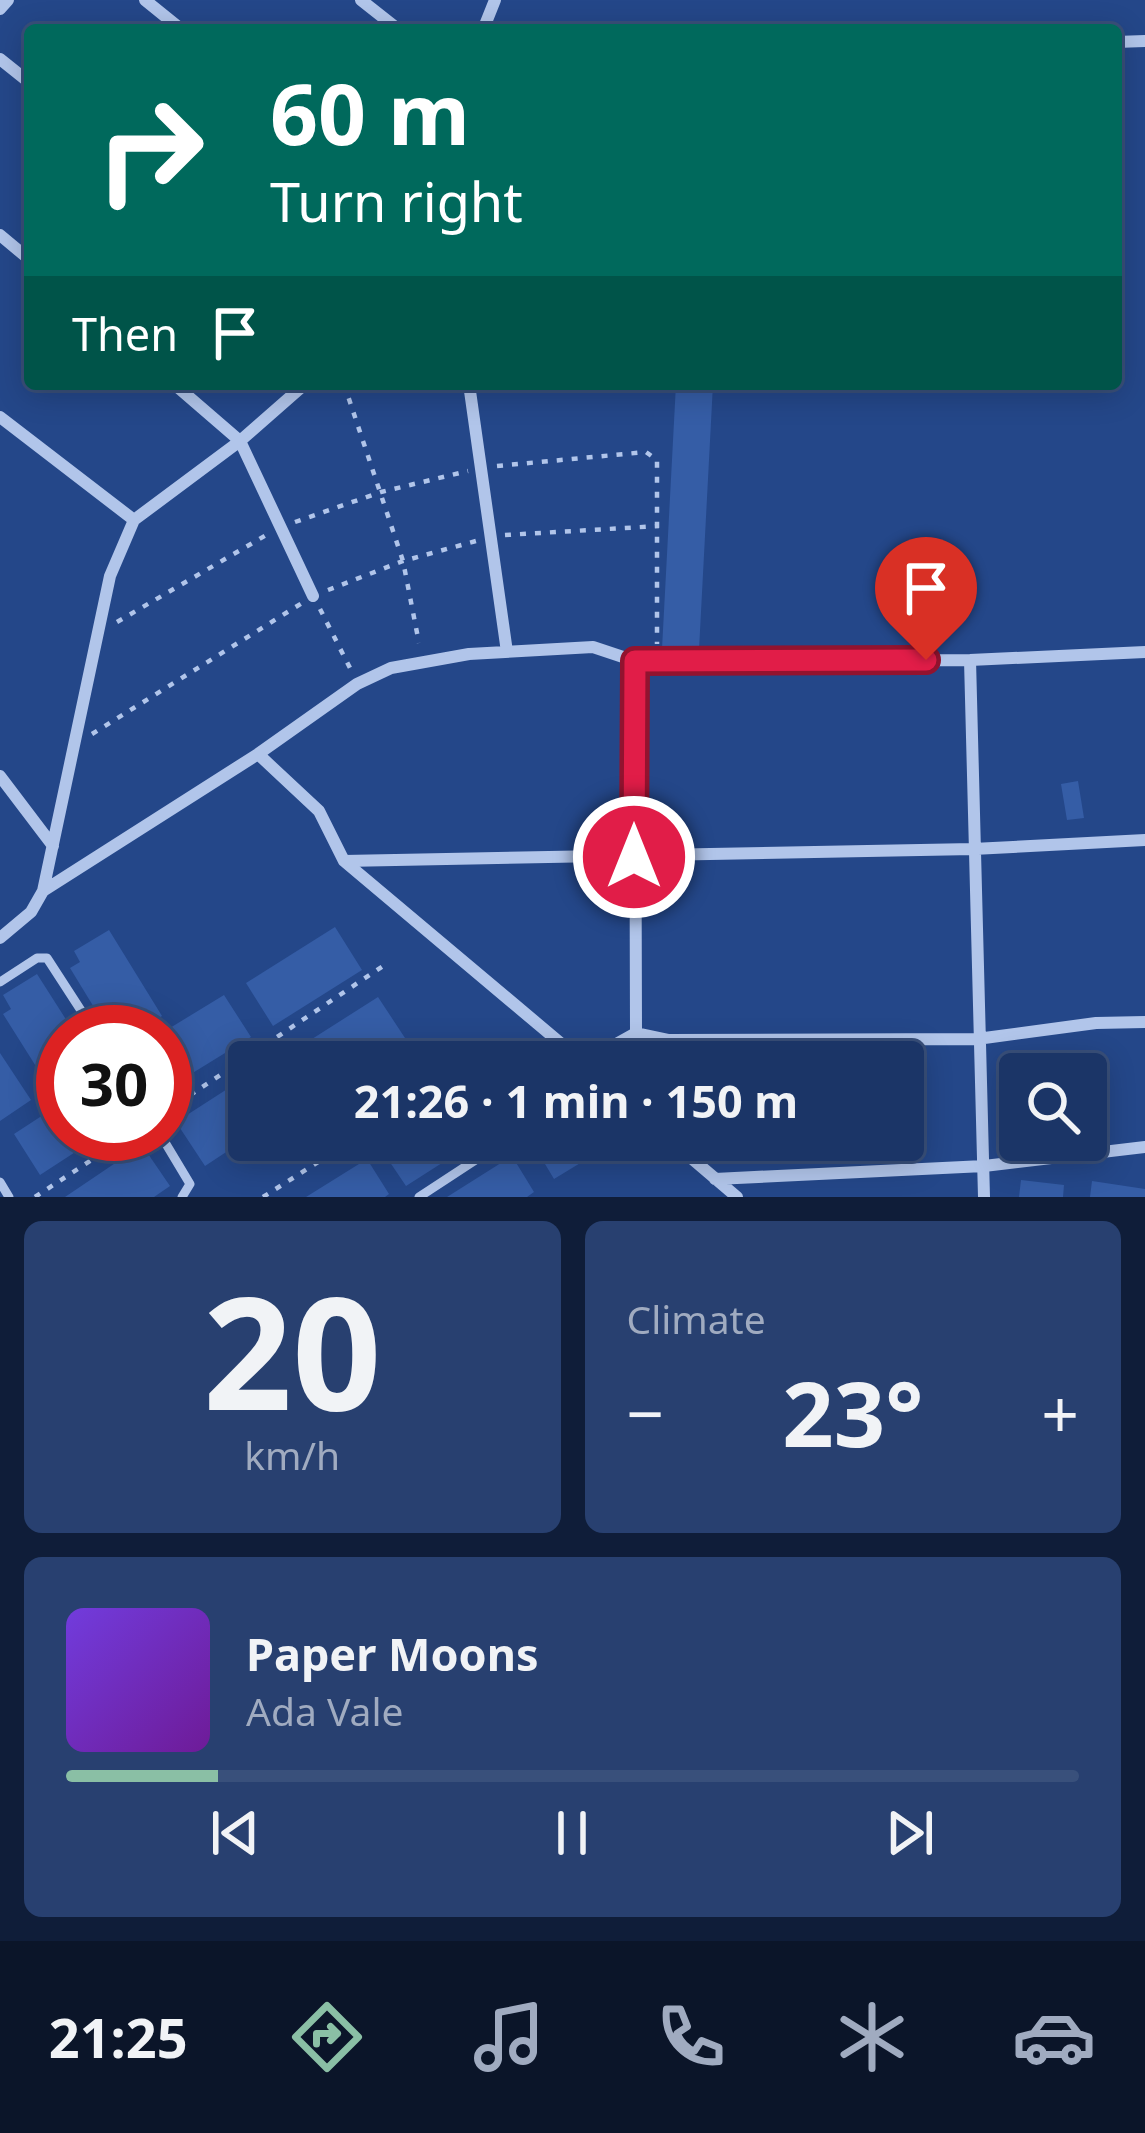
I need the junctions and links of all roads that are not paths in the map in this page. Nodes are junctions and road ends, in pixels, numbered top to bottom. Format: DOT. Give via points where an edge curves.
graph roads {
  1 [pos="8,0"];
  2 [pos="145,0"];
  3 [pos="362,0"];
  4 [pos="0,9"];
  5 [pos="175,24"];
  6 [pos="392,24"];
  7 [pos="0,59"];
  8 [pos="24,78"];
  9 [pos="0,235"];
  10 [pos="24,255"];
  11 [pos="181,390"];
  12 [pos="298,390"];
  13 [pos="470,390"];
  14 [pos="0,417"];
  15 [pos="240,442"];
  16 [pos="134,520"];
  17 [pos="313,596"];
  18 [pos="507,652"];
  19 [pos="1145,652"];
  20 [pos="970,660"];
  21 [pos="635,661"];
  22 [pos="258,754"];
  23 [pos="0,776"];
  24 [pos="1145,840"];
  25 [pos="53,846"];
  26 [pos="973,849"];
  27 [pos="634,857"];
  28 [pos="344,861"];
  29 [pos="43,891"];
  30 [pos="0,938"];
  31 [pos="0,982"];
  32 [pos="77,1005"];
  33 [pos="1145,1022"];
  34 [pos="636,1033"];
  35 [pos="977,1039"];
  36 [pos="558,1041"];
  37 [pos="621,1041"];
  38 [pos="1145,1147"];
  39 [pos="176,1161"];
  40 [pos="474,1161"];
  41 [pos="694,1161"];
  42 [pos="985,1166"];
  43 [pos="715,1179"];
  44 [pos="0,1182"];
  45 [pos="10,1197"];
  46 [pos="182,1197"];
  47 [pos="419,1197"];
  48 [pos="737,1197"];
  49 [pos="984,1197"];
  1 -- 4 [label="street"];
  2 -- 5 [label="street"];
  3 -- 6 [label="street"];
  7 -- 8 [label="street"];
  9 -- 10 [label="street"];
  11 -- 15 [label="street"];
  12 -- 15 [label="street"];
  13 -- 18 [label="street"];
  14 -- 16 [label="street"];
  15 -- 16 [label="street"];
  15 -- 17 [label="street"];
  16 -- 25 [label="street" via="110,576"];
  18 -- 21 [label="street" via="593,647"];
  18 -- 22 [label="street" via="392,668"];
  19 -- 20 [label="street"];
  20 -- 21 [label="street"];
  20 -- 26 [label="street"];
  21 -- 27 [label="street"];
  22 -- 28 [label="street" via="319,812"];
  22 -- 29 [label="street"];
  23 -- 25 [label="street"];
  24 -- 26 [label="street"];
  25 -- 29 [label="street"];
  26 -- 27 [label="street"];
  26 -- 35 [label="street"];
  27 -- 28 [label="street"];
  27 -- 34 [label="street"];
  28 -- 36 [label="street"];
  29 -- 30 [label="street"];
  31 -- 32 [label="lane" via="47,958"];
  33 -- 35 [label="street"];
  34 -- 35 [label="street" via="669,1040"];
  34 -- 37 [label="street"];
  35 -- 42 [label="street"];
  38 -- 42 [label="street"];
  39 -- 46 [label="lane" via="190,1184"];
  40 -- 47 [label="lane"];
  41 -- 43 [label="street"];
  42 -- 43 [label="street"];
  42 -- 49 [label="street"];
  43 -- 48 [label="street"];
  44 -- 45 [label="lane"];
}
